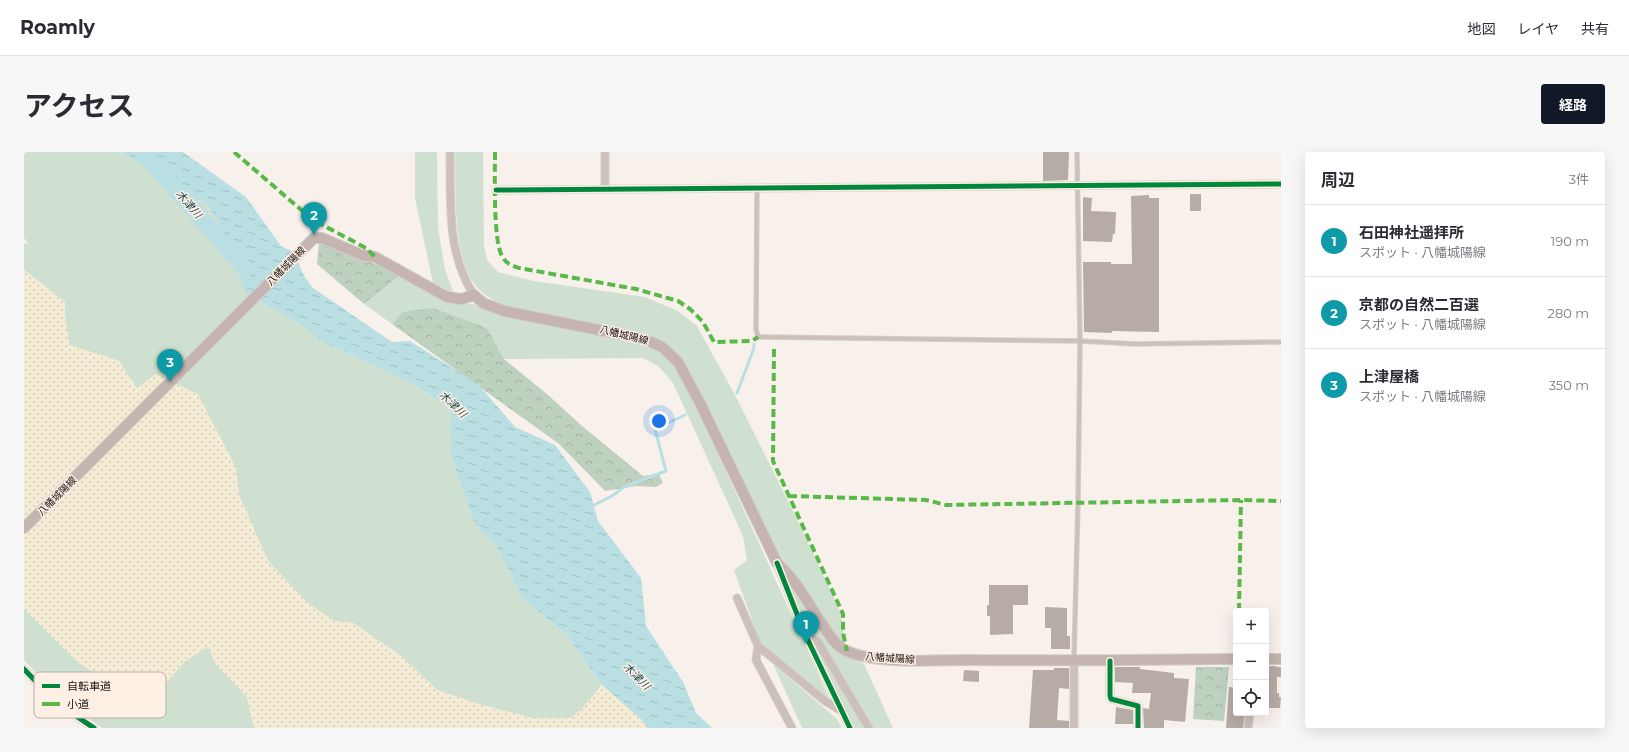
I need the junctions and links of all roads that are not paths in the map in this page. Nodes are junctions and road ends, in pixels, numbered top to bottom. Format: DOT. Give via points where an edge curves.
graph roads {
  1 [pos="450,152"];
  2 [pos="605,152"];
  3 [pos="1077,152"];
  4 [pos="1281,184"];
  5 [pos="1077,185"];
  6 [pos="757,188"];
  7 [pos="605,189"];
  8 [pos="496,190"];
  9 [pos="474,295"];
  10 [pos="1080,341"];
  11 [pos="1281,342"];
  12 [pos="24,528"];
  13 [pos="777,563"];
  14 [pos="737,598"];
  15 [pos="804,632"];
  16 [pos="758,646"];
  17 [pos="1233,659"];
  18 [pos="1269,659"];
  19 [pos="1281,659"];
  20 [pos="1074,661"];
  21 [pos="1110,661"];
  22 [pos="24,669"];
  23 [pos="34,680"];
  24 [pos="843,712"];
  25 [pos="1250,716"];
  26 [pos="78,718"];
  27 [pos="94,728"];
  28 [pos="792,728"];
  29 [pos="850,728"];
  30 [pos="869,728"];
  31 [pos="1074,728"];
  32 [pos="1138,728"];
  33 [pos="1248,728"];
  1 -- 9 [label="street" via="455,250 460,269"];
  2 -- 7 [label="street"];
  3 -- 5 [label="lane"];
  4 -- 5 [label="street"];
  5 -- 6 [label="street"];
  5 -- 10 [label="lane"];
  6 -- 7 [label="street"];
  6 -- 10 [label="lane" via="758,337"];
  7 -- 8 [label="street"];
  9 -- 12 [label="main road, 八幡城陽線" via="462,299 447,297 375,257 362,255 322,238 314,238"];
  9 -- 13 [label="main road, 八幡城陽線" via="483,303 504,311 634,337 662,347 678,362 700,403"];
  10 -- 11 [label="lane" via="1136,344"];
  10 -- 20 [label="lane"];
  13 -- 15 [label="street"];
  13 -- 20 [label="main road, 八幡城陽線" via="787,572 830,636 842,648 856,656 880,659"];
  14 -- 16 [label="street"];
  15 -- 24 [label="street"];
  15 -- 30 [label="street" via="818,642"];
  16 -- 24 [label="street" via="824,701"];
  16 -- 28 [label="street" via="756,660"];
  17 -- 21 [label="main road, 八幡城陽線"];
  18 -- 19 [label="main road"];
  20 -- 21 [label="main road, 八幡城陽線"];
  20 -- 31 [label="street"];
  21 -- 32 [label="street" via="1111,699 1138,706"];
  22 -- 23 [label="street"];
  24 -- 29 [label="street"];
  25 -- 33 [label="street"];
  26 -- 27 [label="street"];
}
